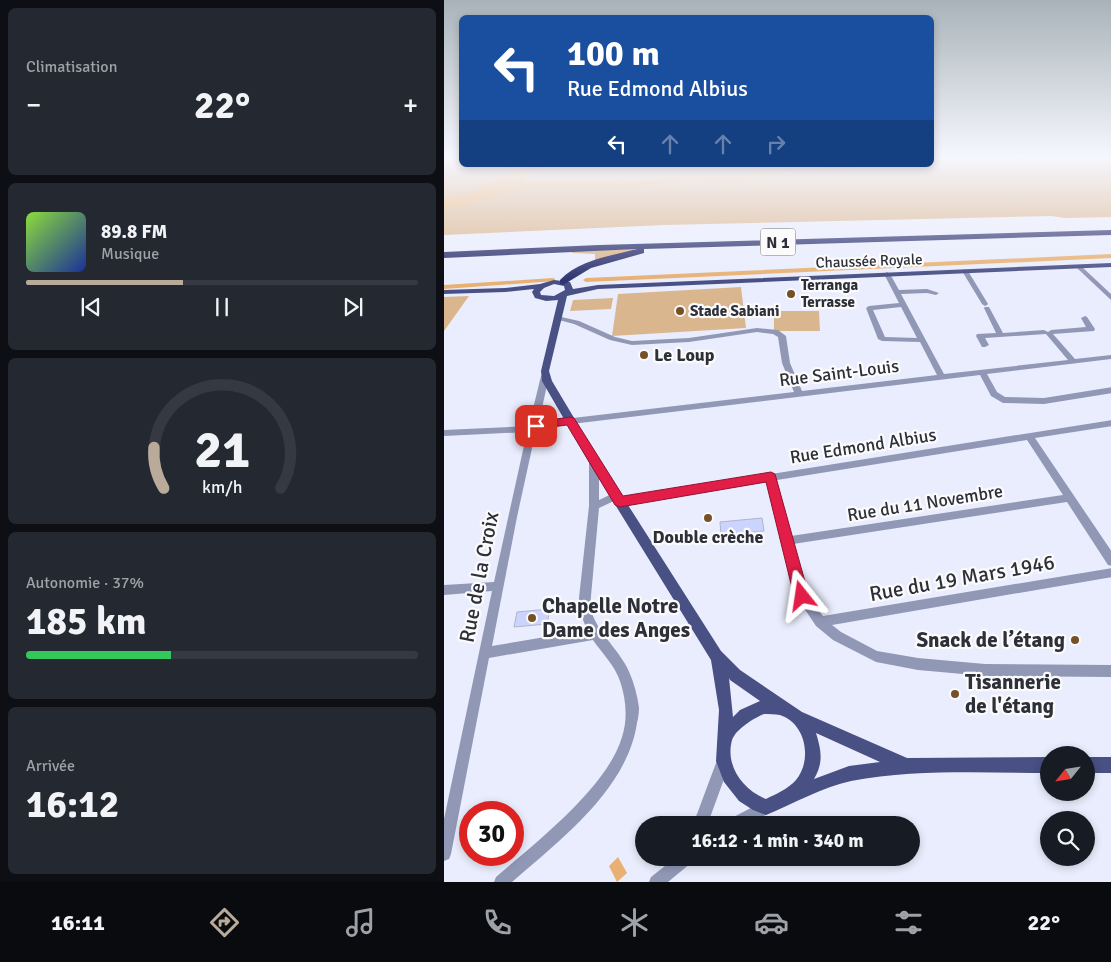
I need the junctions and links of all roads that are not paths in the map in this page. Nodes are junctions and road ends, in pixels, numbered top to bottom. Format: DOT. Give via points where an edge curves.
graph roads {
  1 [pos="1111,228"];
  2 [pos="1111,232"];
  3 [pos="709,245"];
  4 [pos="444,250"];
  5 [pos="444,255"];
  6 [pos="1111,265"];
  7 [pos="1079,266"];
  8 [pos="965,271"];
  9 [pos="887,274"];
  10 [pos="541,286"];
  11 [pos="565,289"];
  12 [pos="505,290"];
  13 [pos="444,292"];
  14 [pos="897,292"];
  15 [pos="936,293"];
  16 [pos="537,294"];
  17 [pos="549,299"];
  18 [pos="1111,299"];
  19 [pos="904,305"];
  20 [pos="558,315"];
  21 [pos="1085,318"];
  22 [pos="1048,333"];
  23 [pos="1001,335"];
  24 [pos="923,340"];
  25 [pos="984,345"];
  26 [pos="1111,357"];
  27 [pos="1073,361"];
  28 [pos="982,372"];
  29 [pos="544,376"];
  30 [pos="942,377"];
  31 [pos="1111,390"];
  32 [pos="799,394"];
  33 [pos="570,421"];
  34 [pos="1111,424"];
  35 [pos="534,427"];
  36 [pos="444,433"];
  37 [pos="1029,436"];
  38 [pos="594,462"];
  39 [pos="771,477"];
  40 [pos="1069,498"];
  41 [pos="618,499"];
  42 [pos="594,506"];
  43 [pos="786,541"];
  44 [pos="1111,562"];
  45 [pos="1111,572"];
  46 [pos="499,586"];
  47 [pos="444,590"];
  48 [pos="820,622"];
  49 [pos="596,634"];
  50 [pos="486,653"];
  51 [pos="716,656"];
  52 [pos="1111,671"];
  53 [pos="782,708"];
  54 [pos="802,719"];
  55 [pos="726,735"];
  56 [pos="724,760"];
  57 [pos="1040,765"];
  58 [pos="1095,765"];
  59 [pos="1111,765"];
  60 [pos="907,766"];
  61 [pos="792,795"];
  62 [pos="766,807"];
  63 [pos="704,816"];
  64 [pos="750,816"];
  65 [pos="448,818"];
  66 [pos="444,854"];
  67 [pos="673,866"];
  68 [pos="501,882"];
  69 [pos="656,882"];
  1 -- 4 [label="highway, N 1"];
  2 -- 3 [label="highway, N 1"];
  3 -- 5 [label="highway, N 1"];
  3 -- 11 [label="highway" via="627,255 568,276"];
  6 -- 7 [label="main road, Chaussée Royale"];
  7 -- 8 [label="main road, Chaussée Royale"];
  7 -- 18 [label="street"];
  8 -- 9 [label="main road, Chaussée Royale"];
  8 -- 23 [label="street"];
  9 -- 11 [label="main road, Chaussée Royale"];
  9 -- 14 [label="street"];
  10 -- 11 [label="main road" via="554,282"];
  10 -- 12 [label="main road"];
  10 -- 16 [label="main road"];
  11 -- 17 [label="main road"];
  11 -- 20 [label="main road, Rue de la Croix"];
  12 -- 13 [label="main road"];
  12 -- 16 [label="main road"];
  14 -- 15 [label="street"];
  14 -- 19 [label="street"];
  16 -- 17 [label="main road"];
  17 -- 20 [label="main road"];
  19 -- 24 [label="street"];
  19 -- 24 [label="street" via="870,308 882,339"];
  20 -- 29 [label="main road, Rue de la Croix"];
  20 -- 32 [label="street" via="610,339 632,343 709,338 757,330 776,332 782,336 786,363"];
  21 -- 22 [label="street" via="1091,329"];
  22 -- 23 [label="street"];
  22 -- 27 [label="street"];
  23 -- 25 [label="street" via="980,336"];
  24 -- 30 [label="street"];
  26 -- 27 [label="street, Rue Saint-Louis"];
  27 -- 28 [label="street, Rue Saint-Louis"];
  28 -- 30 [label="street, Rue Saint-Louis"];
  28 -- 31 [label="street" via="994,394 1003,400 1044,401"];
  29 -- 33 [label="main road"];
  29 -- 35 [label="street, Rue de la Croix"];
  30 -- 32 [label="street, Rue Saint-Louis"];
  32 -- 33 [label="street, Rue Saint-Louis"];
  33 -- 35 [label="street, Rue Saint-Louis"];
  33 -- 38 [label="main road"];
  34 -- 37 [label="street, Rue Edmond Albius"];
  35 -- 36 [label="street, Rue Saint-Louis"];
  35 -- 46 [label="street, Rue de la Croix"];
  37 -- 39 [label="street, Rue Edmond Albius"];
  37 -- 40 [label="street"];
  38 -- 41 [label="main road"];
  38 -- 42 [label="street"];
  39 -- 41 [label="street, Rue Edmond Albius"];
  39 -- 43 [label="street"];
  40 -- 43 [label="street, Rue du 11 Novembre"];
  40 -- 44 [label="street"];
  41 -- 42 [label="street, Rue Edmond Albius"];
  41 -- 51 [label="main road"];
  42 -- 49 [label="street" via="584,607"];
  43 -- 48 [label="street" via="802,596"];
  45 -- 48 [label="street, Rue du 19 Mars 1946"];
  46 -- 47 [label="street"];
  46 -- 50 [label="street, Rue de la Croix"];
  48 -- 52 [label="street" via="837,636 876,656 918,664 985,670"];
  49 -- 50 [label="street"];
  49 -- 68 [label="street" via="626,679 633,708 629,733 614,771 588,803"];
  50 -- 65 [label="street, Rue de la Croix"];
  51 -- 53 [label="main road" via="735,675"];
  51 -- 55 [label="main road" via="725,693"];
  53 -- 54 [label="main road"];
  53 -- 55 [label="main road" via="767,706 753,709 741,716"];
  54 -- 60 [label="main road"];
  54 -- 61 [label="main road" via="813,753 811,769 804,784"];
  55 -- 56 [label="main road"];
  56 -- 62 [label="main road" via="738,789 748,799"];
  56 -- 63 [label="street"];
  57 -- 60 [label="main road"];
  58 -- 59 [label="main road"];
  60 -- 61 [label="main road" via="849,774"];
  61 -- 62 [label="main road"];
  62 -- 64 [label="street"];
  65 -- 66 [label="street, Rue de la Croix"];
  67 -- 69 [label="street"];
}
